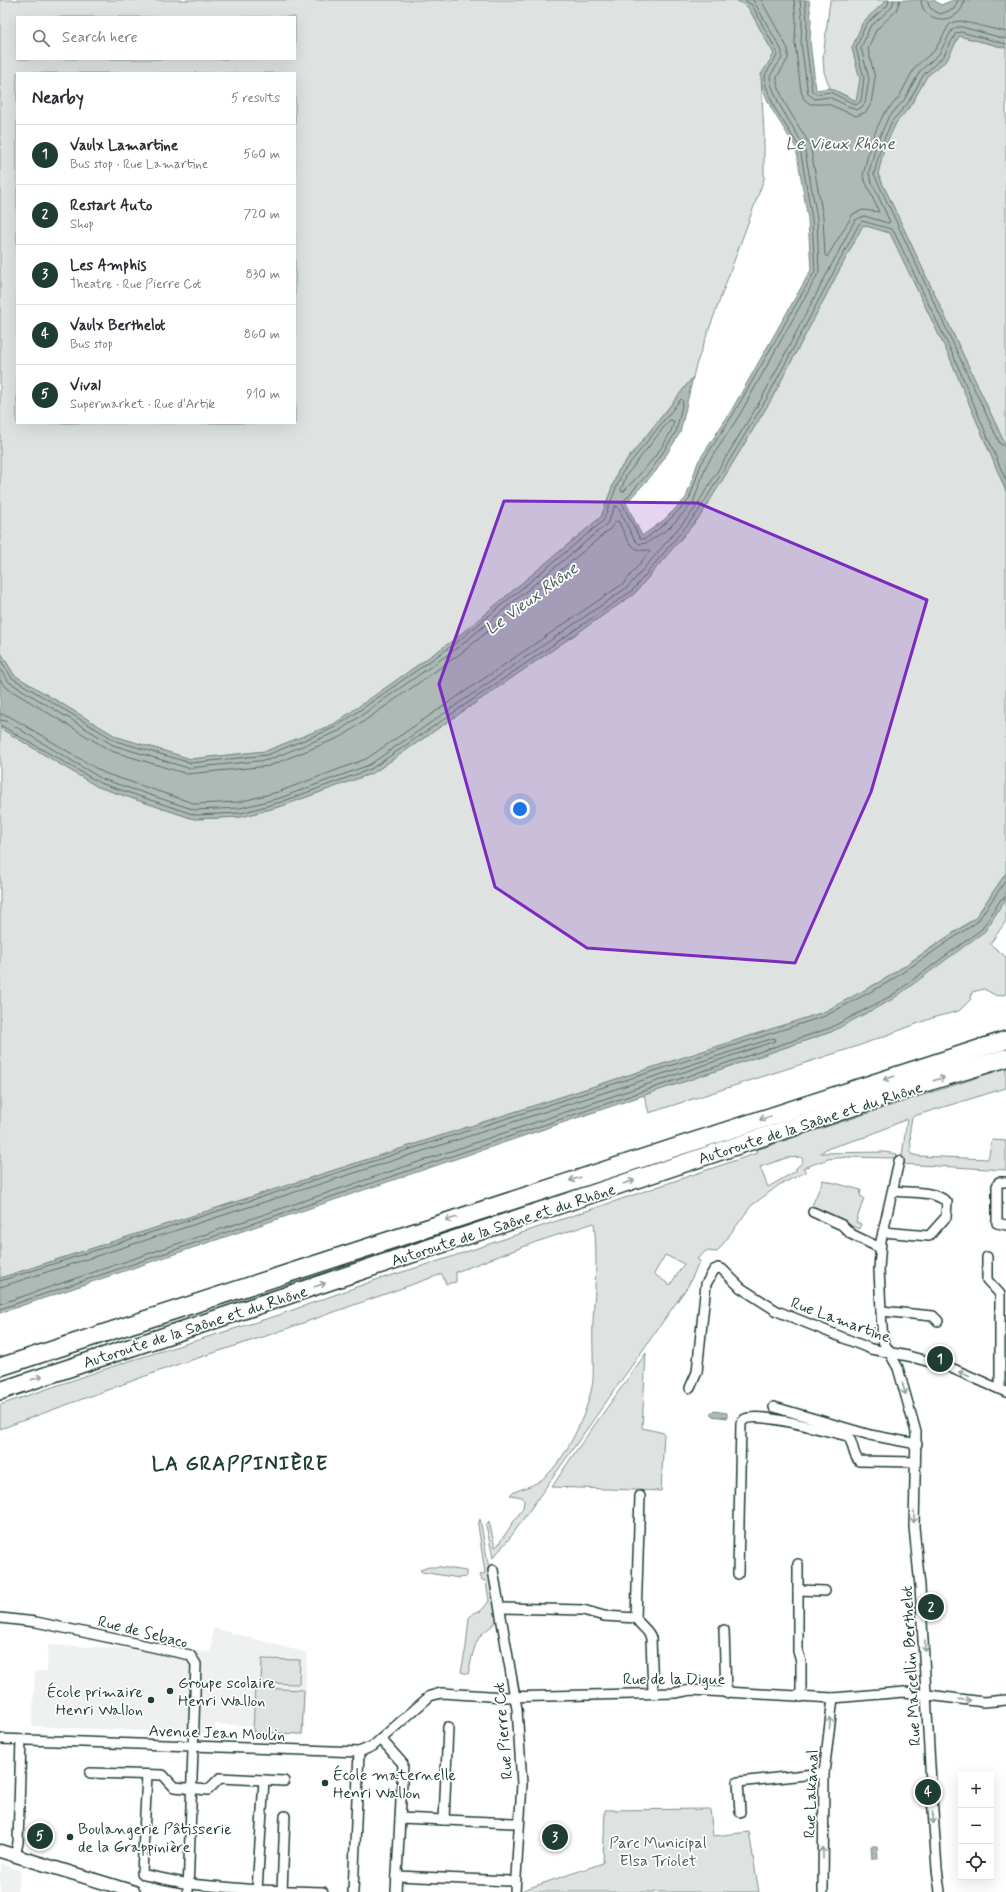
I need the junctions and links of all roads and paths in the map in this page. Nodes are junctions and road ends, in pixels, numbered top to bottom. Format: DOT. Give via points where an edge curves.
graph roads {
  1 [pos="1006,1040"];
  2 [pos="1006,1058"];
  3 [pos="899,1161"];
  4 [pos="1006,1182"];
  5 [pos="894,1191"];
  6 [pos="813,1212"];
  7 [pos="1006,1225"];
  8 [pos="883,1232"];
  9 [pos="880,1248"];
  10 [pos="987,1257"];
  11 [pos="881,1311"];
  12 [pos="938,1321"];
  13 [pos="889,1353"];
  14 [pos="0,1367"];
  15 [pos="690,1388"];
  16 [pos="0,1390"];
  17 [pos="1003,1391"];
  18 [pos="774,1407"];
  19 [pos="917,1444"];
  20 [pos="915,1462"];
  21 [pos="640,1496"];
  22 [pos="798,1564"];
  23 [pos="493,1570"];
  24 [pos="738,1574"];
  25 [pos="798,1590"];
  26 [pos="825,1591"];
  27 [pos="501,1608"];
  28 [pos="0,1618"];
  29 [pos="636,1618"];
  30 [pos="724,1630"];
  31 [pos="726,1692"];
  32 [pos="653,1693"];
  33 [pos="926,1695"];
  34 [pos="516,1696"];
  35 [pos="801,1697"];
  36 [pos="833,1698"];
  37 [pos="1006,1700"];
  38 [pos="448,1727"];
  39 [pos="0,1739"];
  40 [pos="381,1739"];
  41 [pos="21,1740"];
  42 [pos="193,1746"];
  43 [pos="359,1752"];
  44 [pos="90,1773"];
  45 [pos="824,1773"];
  46 [pos="148,1775"];
  47 [pos="264,1780"];
  48 [pos="284,1781"];
  49 [pos="192,1789"];
  50 [pos="740,1812"];
  51 [pos="285,1816"];
  52 [pos="400,1818"];
  53 [pos="444,1820"];
  54 [pos="512,1822"];
  55 [pos="0,1851"];
  56 [pos="15,1856"];
  57 [pos="397,1876"];
  58 [pos="508,1881"];
  59 [pos="188,1888"];
  60 [pos="257,1890"];
  61 [pos="282,1891"];
  62 [pos="134,1892"];
  63 [pos="322,1892"];
  64 [pos="353,1892"];
  65 [pos="396,1892"];
  66 [pos="515,1892"];
  67 [pos="823,1892"];
  68 [pos="940,1892"];
  1 -- 14 [label="highway, Autoroute de la Saône et du Rhône, one-way"];
  16 -- 2 [label="highway, Autoroute de la Saône et du Rhône, one-way"];
  3 -- 5 [label="street, Rue Marcellin Berthelot"];
  4 -- 7 [label="street" via="999,1182 997,1186 997,1224"];
  5 -- 8 [label="street, Rue Marcellin Berthelot"];
  5 -- 8 [label="street" via="942,1198 947,1202 946,1217 929,1236"];
  6 -- 9 [label="street" via="842,1225 851,1234"];
  8 -- 9 [label="street, Rue Marcellin Berthelot"];
  9 -- 11 [label="street, Rue Marcellin Berthelot"];
  10 -- 17 [label="street" via="987,1280 1000,1294"];
  11 -- 12 [label="street" via="933,1316"];
  11 -- 13 [label="street, Rue Marcellin Berthelot" via="883,1341"];
  13 -- 15 [label="street, Rue Lamartine" via="871,1349 777,1311 741,1288 718,1268 706,1284 698,1372"];
  17 -- 13 [label="street, Rue Lamartine, one-way" via="949,1367"];
  13 -- 19 [label="street, Rue Marcellin Berthelot, one-way" via="898,1368"];
  18 -- 19 [label="street" via="870,1435"];
  19 -- 20 [label="street, Rue Marcellin Berthelot"];
  20 -- 24 [label="street" via="859,1461 848,1436 766,1418 744,1420"];
  20 -- 33 [label="street, Rue Marcellin Berthelot, one-way" via="914,1526"];
  21 -- 29 [label="street"];
  22 -- 25 [label="street"];
  23 -- 27 [label="street, Rue Pierre Cot"];
  25 -- 26 [label="street"];
  25 -- 35 [label="street"];
  27 -- 29 [label="street" via="583,1610 604,1616"];
  27 -- 34 [label="street, Rue Pierre Cot"];
  28 -- 42 [label="street, Rue de Sebaco" via="36,1622 190,1655 196,1664"];
  29 -- 32 [label="street" via="651,1638"];
  30 -- 31 [label="street"];
  31 -- 32 [label="street, Rue de la Digue" via="691,1690"];
  31 -- 35 [label="street, Rue de la Digue"];
  32 -- 34 [label="street, Rue de la Digue"];
  33 -- 36 [label="street, Rue de la Digue" via="904,1692"];
  33 -- 37 [label="street, Rue de la Digue, one-way" via="984,1702"];
  33 -- 68 [label="street, Rue Marcellin Berthelot, one-way"];
  34 -- 40 [label="street" via="434,1693"];
  34 -- 66 [label="street, Rue Pierre Cot" via="522,1784"];
  35 -- 36 [label="street, Rue de la Digue"];
  45 -- 36 [label="street, Rue Lakanal, one-way"];
  38 -- 53 [label="street"];
  39 -- 41 [label="street, Avenue Jean Moulin"];
  40 -- 43 [label="street"];
  40 -- 52 [label="street" via="403,1764"];
  41 -- 42 [label="street, Avenue Jean Moulin"];
  41 -- 56 [label="street" via="18,1842"];
  42 -- 43 [label="street, Avenue Jean Moulin"];
  42 -- 49 [label="street, Rue de Sebaco"];
  43 -- 64 [label="street"];
  44 -- 46 [label="street"];
  45 -- 50 [label="street" via="738,1782"];
  67 -- 45 [label="street, Rue Lakanal, one-way"];
  46 -- 49 [label="street" via="163,1775 174,1787"];
  46 -- 59 [label="street" via="142,1873"];
  47 -- 48 [label="street"];
  47 -- 49 [label="street" via="220,1778 208,1790"];
  47 -- 60 [label="street"];
  49 -- 59 [label="street, Rue de Sebaco"];
  51 -- 61 [label="street"];
  52 -- 53 [label="street"];
  52 -- 57 [label="street"];
  53 -- 54 [label="street"];
  55 -- 56 [label="street"];
  56 -- 62 [label="street"];
  57 -- 58 [label="street"];
  57 -- 65 [label="street"];
  59 -- 60 [label="street"];
  60 -- 61 [label="street"];
  61 -- 63 [label="street"];
}
